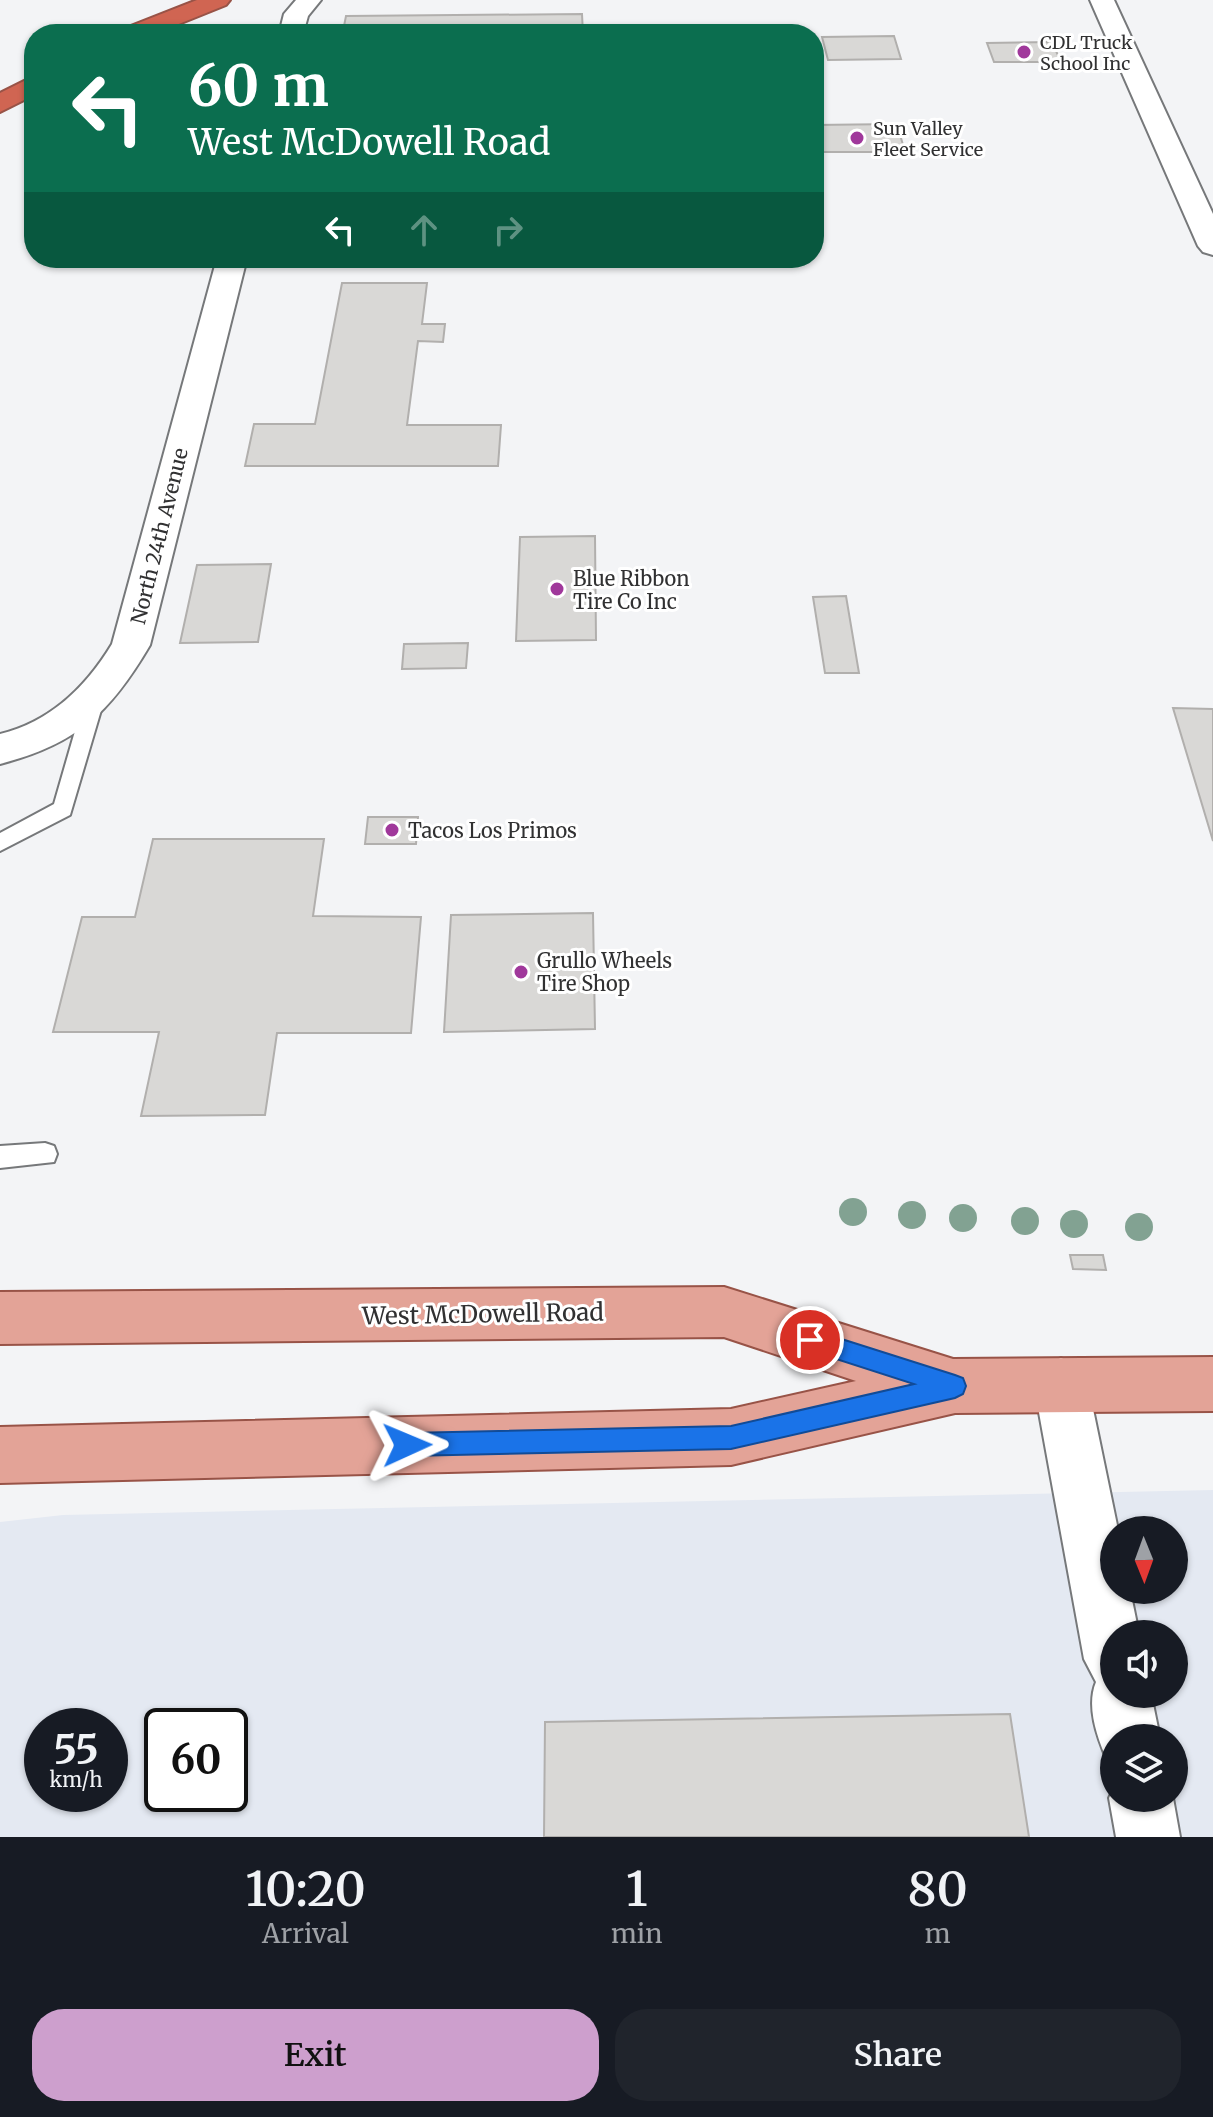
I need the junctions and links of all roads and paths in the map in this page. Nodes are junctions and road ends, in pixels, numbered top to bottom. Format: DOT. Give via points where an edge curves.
graph roads {
  1 [pos="218,0"];
  2 [pos="309,0"];
  3 [pos="1102,0"];
  4 [pos="157,24"];
  5 [pos="294,24"];
  6 [pos="24,90"];
  7 [pos="0,104"];
  8 [pos="1213,246"];
  9 [pos="229,268"];
  10 [pos="94,700"];
  11 [pos="0,749"];
  12 [pos="0,843"];
  13 [pos="45,1154"];
  14 [pos="0,1157"];
  15 [pos="0,1318"];
  16 [pos="1213,1384"];
  17 [pos="1061,1385"];
  18 [pos="955,1386"];
  19 [pos="0,1455"];
  20 [pos="1106,1620"];
  21 [pos="1144,1812"];
  22 [pos="1148,1837"];
  1 -- 4 [label="highway"];
  2 -- 5 [label="street"];
  3 -- 8 [label="street"];
  6 -- 7 [label="highway"];
  9 -- 10 [label="street, North 24th Avenue" via="131,645"];
  10 -- 11 [label="street, North 24th Avenue" via="64,725"];
  10 -- 12 [label="lane" via="63,809"];
  13 -- 14 [label="lane"];
  15 -- 18 [label="main road, West McDowell Road" via="724,1312"];
  16 -- 17 [label="main road, West McDowell Road"];
  17 -- 18 [label="main road, West McDowell Road"];
  17 -- 20 [label="street"];
  18 -- 19 [label="main road, West McDowell Road" via="731,1437"];
  21 -- 22 [label="street"];
}
